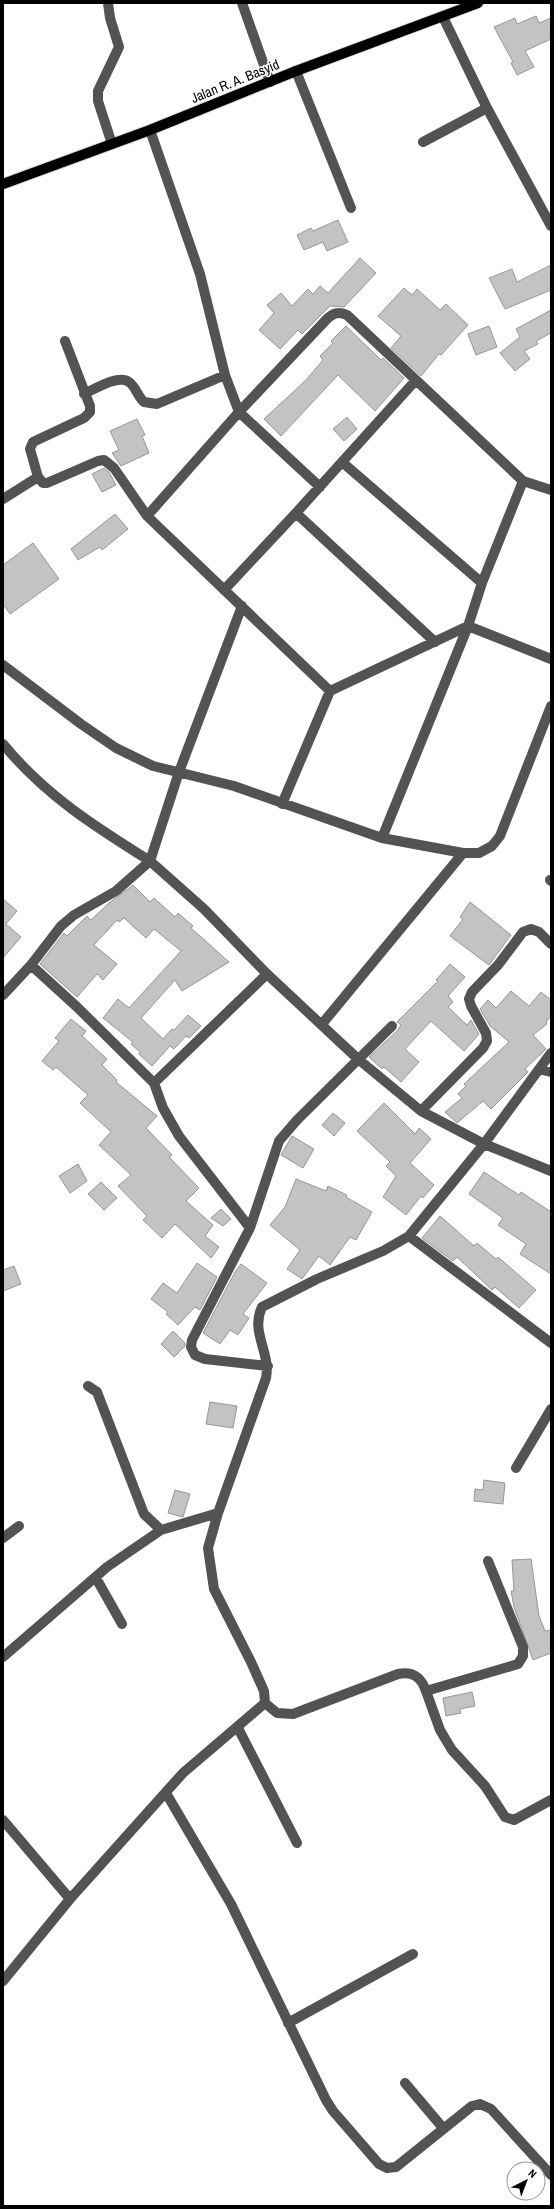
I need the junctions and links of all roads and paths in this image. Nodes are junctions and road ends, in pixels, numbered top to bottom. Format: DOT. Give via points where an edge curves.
graph roads {
  1 [pos="108,3"];
  2 [pos="242,3"];
  3 [pos="478,3"];
  4 [pos="443,17"];
  5 [pos="296,71"];
  6 [pos="270,82"];
  7 [pos="487,108"];
  8 [pos="150,130"];
  9 [pos="423,142"];
  10 [pos="112,144"];
  11 [pos="3,184"];
  12 [pos="351,208"];
  13 [pos="551,226"];
  14 [pos="65,341"];
  15 [pos="225,375"];
  16 [pos="416,380"];
  17 [pos="84,394"];
  18 [pos="239,412"];
  19 [pos="342,462"];
  20 [pos="38,477"];
  21 [pos="523,481"];
  22 [pos="320,487"];
  23 [pos="551,490"];
  24 [pos="3,499"];
  25 [pos="296,514"];
  26 [pos="147,516"];
  27 [pos="482,583"];
  28 [pos="224,590"];
  29 [pos="242,606"];
  30 [pos="468,626"];
  31 [pos="435,642"];
  32 [pos="551,659"];
  33 [pos="3,665"];
  34 [pos="330,691"];
  35 [pos="551,706"];
  36 [pos="3,744"];
  37 [pos="179,772"];
  38 [pos="282,804"];
  39 [pos="382,838"];
  40 [pos="462,853"];
  41 [pos="150,860"];
  42 [pos="551,944"];
  43 [pos="31,965"];
  44 [pos="267,974"];
  45 [pos="3,995"];
  46 [pos="322,1024"];
  47 [pos="392,1026"];
  48 [pos="551,1053"];
  49 [pos="358,1059"];
  50 [pos="539,1069"];
  51 [pos="551,1072"];
  52 [pos="154,1083"];
  53 [pos="421,1111"];
  54 [pos="484,1144"];
  55 [pos="551,1171"];
  56 [pos="250,1228"];
  57 [pos="409,1236"];
  58 [pos="551,1343"];
  59 [pos="268,1366"];
  60 [pos="88,1386"];
  61 [pos="551,1409"];
  62 [pos="516,1468"];
  63 [pos="218,1513"];
  64 [pos="19,1526"];
  65 [pos="161,1530"];
  66 [pos="3,1538"];
  67 [pos="488,1561"];
  68 [pos="96,1578"];
  69 [pos="122,1624"];
  70 [pos="3,1656"];
  71 [pos="426,1691"];
  72 [pos="265,1703"];
  73 [pos="238,1728"];
  74 [pos="166,1793"];
  75 [pos="551,1800"];
  76 [pos="3,1820"];
  77 [pos="297,1843"];
  78 [pos="70,1899"];
  79 [pos="413,1954"];
  80 [pos="3,1981"];
  81 [pos="288,2023"];
  82 [pos="405,2083"];
  83 [pos="443,2128"];
  84 [pos="551,2175"];
  1 -- 10 [label="street" via="119,47 98,91 98,101"];
  2 -- 6 [label="street"];
  3 -- 4 [label="main road, Jalan R. A. Basyid"];
  4 -- 5 [label="main road, Jalan R. A. Basyid"];
  4 -- 7 [label="street"];
  5 -- 6 [label="main road, Jalan R. A. Basyid"];
  5 -- 12 [label="street"];
  6 -- 8 [label="main road, Jalan R. A. Basyid"];
  7 -- 9 [label="street"];
  7 -- 13 [label="street"];
  8 -- 10 [label="main road, Jalan R. A. Basyid"];
  8 -- 15 [label="street" via="200,274"];
  10 -- 11 [label="main road, Jalan R. A. Basyid"];
  14 -- 17 [label="street"];
  15 -- 17 [label="street" via="157,404 144,402 130,382 125,380 118,380"];
  15 -- 18 [label="street"];
  16 -- 18 [label="street" via="347,315 341,312 334,313"];
  16 -- 19 [label="street"];
  16 -- 21 [label="street"];
  17 -- 20 [label="street" via="90,406 90,412 84,418 36,439 31,445"];
  18 -- 22 [label="street"];
  18 -- 26 [label="street"];
  19 -- 22 [label="street"];
  19 -- 27 [label="street"];
  20 -- 24 [label="street"];
  20 -- 26 [label="street" via="43,483 47,483 104,460 114,468"];
  21 -- 23 [label="street"];
  21 -- 27 [label="street"];
  22 -- 25 [label="street"];
  25 -- 28 [label="street"];
  25 -- 31 [label="street"];
  26 -- 28 [label="street"];
  27 -- 30 [label="street"];
  28 -- 29 [label="street"];
  29 -- 34 [label="street"];
  29 -- 37 [label="street"];
  30 -- 31 [label="street"];
  30 -- 32 [label="street"];
  30 -- 39 [label="street"];
  31 -- 34 [label="street"];
  33 -- 37 [label="street" via="116,748 153,766"];
  34 -- 38 [label="street"];
  35 -- 40 [label="street" via="500,836 492,846 478,853"];
  36 -- 41 [label="street" via="44,788 84,820"];
  37 -- 38 [label="street" via="234,786"];
  37 -- 41 [label="street"];
  38 -- 39 [label="street"];
  39 -- 40 [label="street"];
  40 -- 46 [label="street"];
  41 -- 43 [label="street" via="116,891 61,926"];
  41 -- 44 [label="street" via="204,909"];
  42 -- 53 [label="street" via="539,932 531,929 523,932 498,965 472,992 469,999 471,1006 486,1033 487,1041"];
  43 -- 45 [label="street"];
  43 -- 52 [label="street"];
  44 -- 46 [label="street"];
  44 -- 52 [label="street"];
  46 -- 49 [label="street"];
  47 -- 49 [label="street"];
  48 -- 50 [label="street"];
  49 -- 53 [label="street"];
  49 -- 56 [label="street" via="279,1141"];
  50 -- 51 [label="street"];
  50 -- 54 [label="street"];
  52 -- 56 [label="street" via="163,1108 179,1136"];
  53 -- 54 [label="street"];
  54 -- 55 [label="street"];
  54 -- 57 [label="street"];
  56 -- 59 [label="street" via="190,1347 195,1355 205,1359"];
  57 -- 58 [label="street"];
  57 -- 59 [label="street" via="383,1251 317,1279 262,1307 257,1325"];
  59 -- 63 [label="street"];
  60 -- 65 [label="street" via="97,1392 144,1514"];
  61 -- 62 [label="street"];
  63 -- 65 [label="street"];
  63 -- 72 [label="street" via="208,1548 214,1589 252,1662 264,1691"];
  64 -- 66 [label="street"];
  65 -- 68 [label="street" via="107,1567"];
  67 -- 71 [label="street" via="522,1643 523,1656 514,1666"];
  68 -- 69 [label="street"];
  68 -- 70 [label="street"];
  71 -- 72 [label="street" via="423,1681 416,1675 407,1673 292,1714 277,1713"];
  71 -- 75 [label="street" via="440,1730 452,1750 485,1786 505,1817 514,1820"];
  72 -- 73 [label="street"];
  73 -- 74 [label="street" via="183,1773"];
  73 -- 77 [label="street"];
  74 -- 78 [label="street"];
  74 -- 81 [label="street" via="231,1904"];
  76 -- 78 [label="street"];
  78 -- 80 [label="street"];
  79 -- 81 [label="street"];
  81 -- 83 [label="street" via="332,2111 380,2164 387,2168 396,2167"];
  82 -- 83 [label="street"];
  83 -- 84 [label="street" via="472,2106 488,2106"];
}
